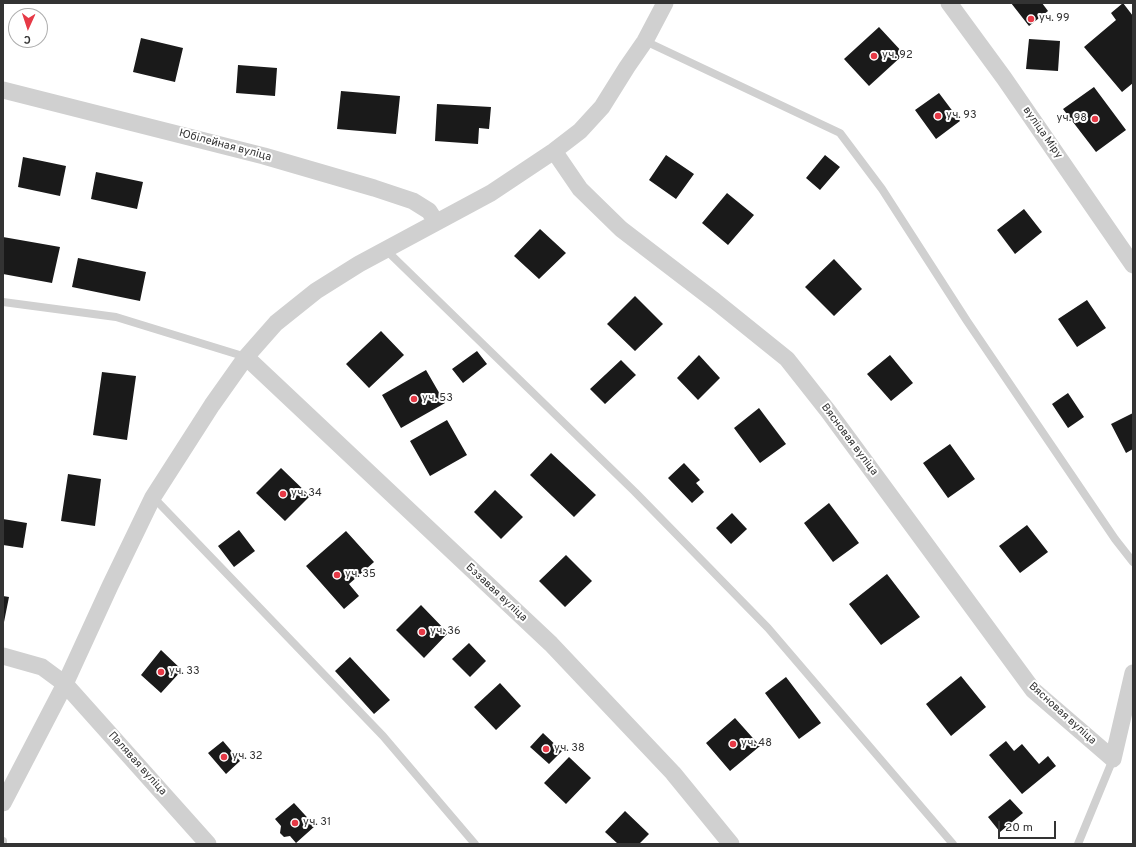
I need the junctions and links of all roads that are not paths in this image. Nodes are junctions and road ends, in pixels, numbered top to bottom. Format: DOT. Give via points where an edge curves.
graph roads {
  1 [pos="665,3"];
  2 [pos="949,3"];
  3 [pos="645,41"];
  4 [pos="3,90"];
  5 [pos="554,151"];
  6 [pos="436,222"];
  7 [pos="386,250"];
  8 [pos="1133,265"];
  9 [pos="3,302"];
  10 [pos="246,357"];
  11 [pos="153,496"];
  12 [pos="1133,562"];
  13 [pos="3,656"];
  14 [pos="1133,673"];
  15 [pos="66,684"];
  16 [pos="1112,759"];
  17 [pos="3,803"];
  18 [pos="208,844"];
  19 [pos="475,844"];
  20 [pos="731,844"];
  21 [pos="953,844"];
  22 [pos="1078,844"];
  1 -- 3 [label="street"];
  2 -- 8 [label="street, вуліца Міру"];
  3 -- 5 [label="street" via="602,107 580,131"];
  3 -- 12 [label="lane" via="840,133 882,190 972,328"];
  4 -- 6 [label="street, Юбілейная вуліца" via="264,156 374,188 414,201 429,211"];
  5 -- 6 [label="street" via="491,193"];
  5 -- 16 [label="street, Вясновая вуліца" via="580,189 621,229 787,359 1033,690"];
  6 -- 7 [label="street"];
  7 -- 10 [label="street" via="316,291 276,323"];
  7 -- 21 [label="lane" via="635,492 768,628"];
  9 -- 10 [label="lane" via="116,317"];
  10 -- 11 [label="street"];
  10 -- 20 [label="street, Бэзавая вуліца" via="551,644 673,773"];
  11 -- 15 [label="street"];
  11 -- 19 [label="lane" via="383,736"];
  13 -- 15 [label="street, Палявая вуліца" via="42,667"];
  14 -- 16 [label="street"];
  15 -- 17 [label="street"];
  15 -- 18 [label="street, Палявая вуліца"];
  16 -- 22 [label="lane"];
}
